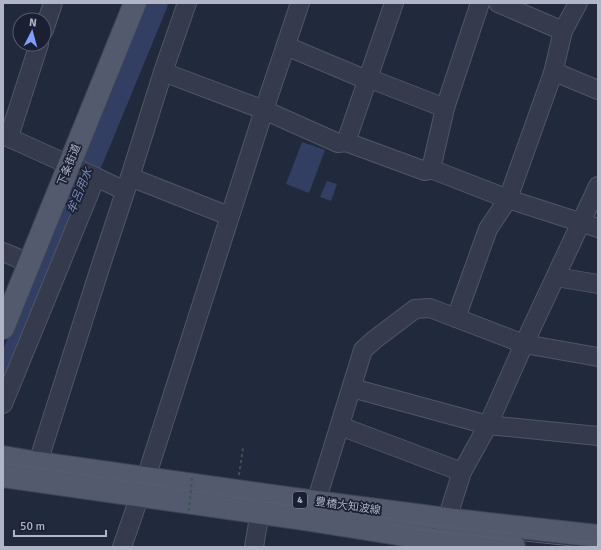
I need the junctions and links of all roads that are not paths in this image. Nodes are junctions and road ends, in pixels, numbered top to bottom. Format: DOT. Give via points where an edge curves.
graph roads {
  1 [pos="135,3"];
  2 [pos="187,3"];
  3 [pos="300,3"];
  4 [pos="394,3"];
  5 [pos="480,3"];
  6 [pos="498,3"];
  7 [pos="578,3"];
  8 [pos="563,31"];
  9 [pos="286,46"];
  10 [pos="36,52"];
  11 [pos="163,72"];
  12 [pos="553,73"];
  13 [pos="368,79"];
  14 [pos="598,90"];
  15 [pos="445,108"];
  16 [pos="264,110"];
  17 [pos="6,136"];
  18 [pos="346,142"];
  19 [pos="431,169"];
  20 [pos="83,172"];
  21 [pos="128,184"];
  22 [pos="598,186"];
  23 [pos="508,199"];
  24 [pos="229,216"];
  25 [pos="581,223"];
  26 [pos="598,228"];
  27 [pos="3,252"];
  28 [pos="29,263"];
  29 [pos="556,277"];
  30 [pos="598,284"];
  31 [pos="456,318"];
  32 [pos="3,328"];
  33 [pos="524,344"];
  34 [pos="598,357"];
  35 [pos="352,388"];
  36 [pos="3,404"];
  37 [pos="488,425"];
  38 [pos="340,426"];
  39 [pos="598,436"];
  40 [pos="3,457"];
  41 [pos="35,471"];
  42 [pos="462,472"];
  43 [pos="3,476"];
  44 [pos="143,487"];
  45 [pos="261,504"];
  46 [pos="314,511"];
  47 [pos="447,519"];
  48 [pos="598,536"];
  49 [pos="504,542"];
  50 [pos="434,543"];
  51 [pos="122,547"];
  52 [pos="254,547"];
  1 -- 20 [label="main road, 下条街道"];
  2 -- 11 [label="street"];
  3 -- 9 [label="street"];
  4 -- 13 [label="street"];
  5 -- 15 [label="street"];
  6 -- 8 [label="street"];
  7 -- 8 [label="street"];
  8 -- 12 [label="street"];
  9 -- 13 [label="street"];
  9 -- 16 [label="street"];
  10 -- 17 [label="street"];
  11 -- 16 [label="street"];
  11 -- 21 [label="street"];
  12 -- 14 [label="street"];
  12 -- 23 [label="street"];
  13 -- 15 [label="street"];
  13 -- 18 [label="street"];
  15 -- 19 [label="street"];
  16 -- 18 [label="street" via="338,143"];
  16 -- 24 [label="street"];
  17 -- 20 [label="street"];
  18 -- 19 [label="street" via="425,171"];
  19 -- 23 [label="street"];
  20 -- 21 [label="street"];
  20 -- 28 [label="main road, 下条街道"];
  20 -- 36 [label="street"];
  21 -- 24 [label="street"];
  21 -- 41 [label="street"];
  22 -- 25 [label="street"];
  23 -- 25 [label="street"];
  23 -- 31 [label="street" via="488,229"];
  24 -- 44 [label="street"];
  25 -- 26 [label="street"];
  25 -- 29 [label="street"];
  27 -- 28 [label="street"];
  28 -- 32 [label="main road, 下条街道"];
  29 -- 30 [label="street"];
  29 -- 33 [label="street"];
  31 -- 33 [label="street"];
  31 -- 35 [label="street" via="430,308 415,310 363,350"];
  33 -- 34 [label="street"];
  33 -- 37 [label="street"];
  35 -- 37 [label="street"];
  35 -- 38 [label="street"];
  37 -- 39 [label="street"];
  37 -- 42 [label="street"];
  38 -- 42 [label="street"];
  38 -- 46 [label="street"];
  40 -- 41 [label="main road, 豊橋大知波線 / 4"];
  41 -- 43 [label="main road, 豊橋大知波線 / 4"];
  41 -- 44 [label="main road, 豊橋大知波線 / 4"];
  42 -- 47 [label="street"];
  44 -- 45 [label="main road, 豊橋大知波線 / 4"];
  44 -- 51 [label="street"];
  45 -- 46 [label="main road, 豊橋大知波線 / 4"];
  45 -- 52 [label="street"];
  46 -- 47 [label="main road, 豊橋大知波線 / 4"];
  46 -- 50 [label="main road, 豊橋大知波線 / 4"];
  47 -- 49 [label="main road, 豊橋大知波線 / 4"];
  47 -- 50 [label="street"];
  48 -- 49 [label="main road, 豊橋大知波線 / 4"];
  49 -- 50 [label="main road, 豊橋大知波線 / 4"];
}
